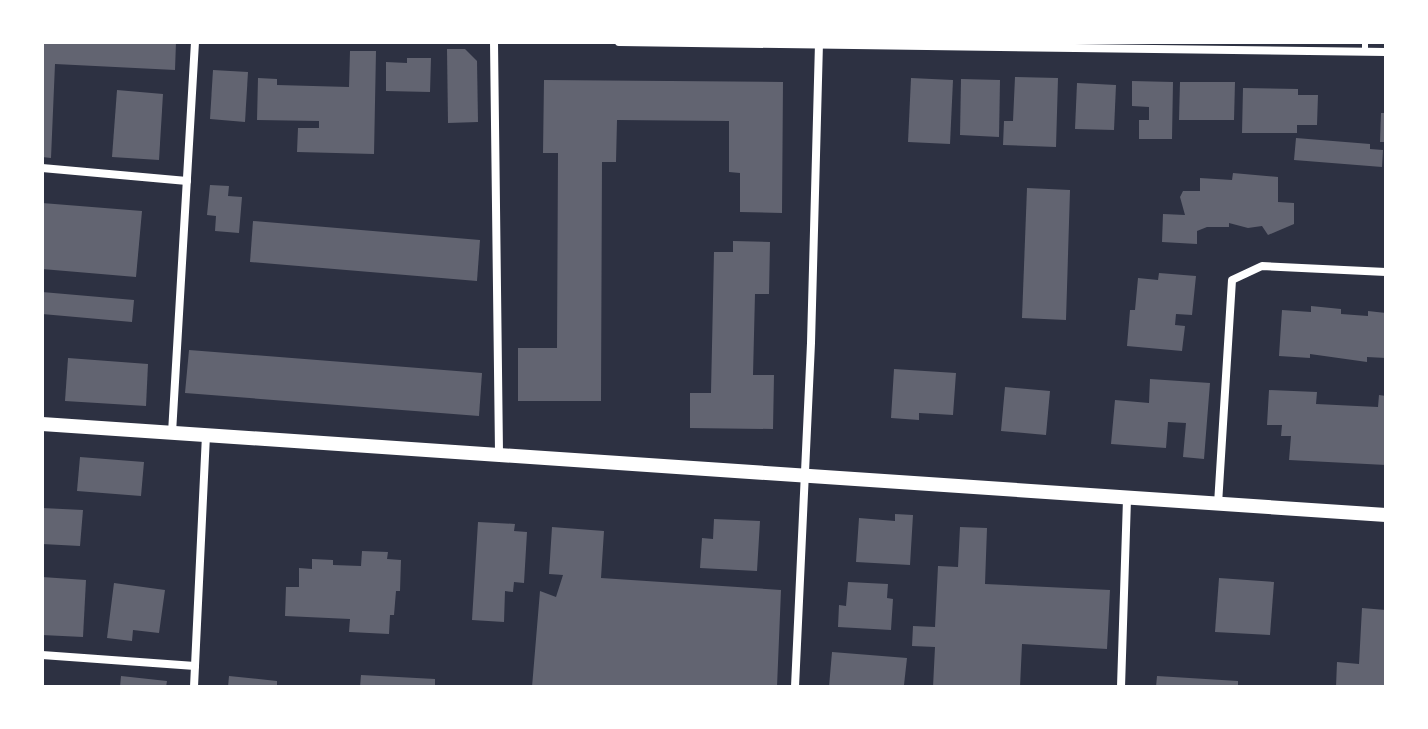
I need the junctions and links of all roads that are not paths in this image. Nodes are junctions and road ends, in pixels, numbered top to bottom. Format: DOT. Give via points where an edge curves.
graph roads {
  1 [pos="195,42"];
  2 [pos="494,42"];
  3 [pos="619,42"];
  4 [pos="819,43"];
  5 [pos="1365,47"];
  6 [pos="1386,52"];
  7 [pos="42,168"];
  8 [pos="187,181"];
  9 [pos="1386,272"];
  10 [pos="42,424"];
  11 [pos="172,433"];
  12 [pos="206,434"];
  13 [pos="499,452"];
  14 [pos="804,475"];
  15 [pos="1127,499"];
  16 [pos="1218,504"];
  17 [pos="1386,515"];
  18 [pos="42,655"];
  19 [pos="195,666"];
  20 [pos="194,687"];
  21 [pos="795,687"];
  22 [pos="1121,687"];
  1 -- 8 [label="street"];
  2 -- 13 [label="street"];
  3 -- 4 [label="street"];
  4 -- 5 [label="street"];
  4 -- 14 [label="street"];
  5 -- 6 [label="street"];
  7 -- 8 [label="street"];
  8 -- 11 [label="street"];
  9 -- 16 [label="street" via="1262,266 1232,280"];
  10 -- 11 [label="street"];
  11 -- 12 [label="street"];
  12 -- 13 [label="street"];
  12 -- 19 [label="street"];
  13 -- 14 [label="street"];
  14 -- 15 [label="street"];
  14 -- 21 [label="street"];
  15 -- 16 [label="street"];
  15 -- 22 [label="street"];
  16 -- 17 [label="street"];
  18 -- 19 [label="street"];
  19 -- 20 [label="street"];
}
